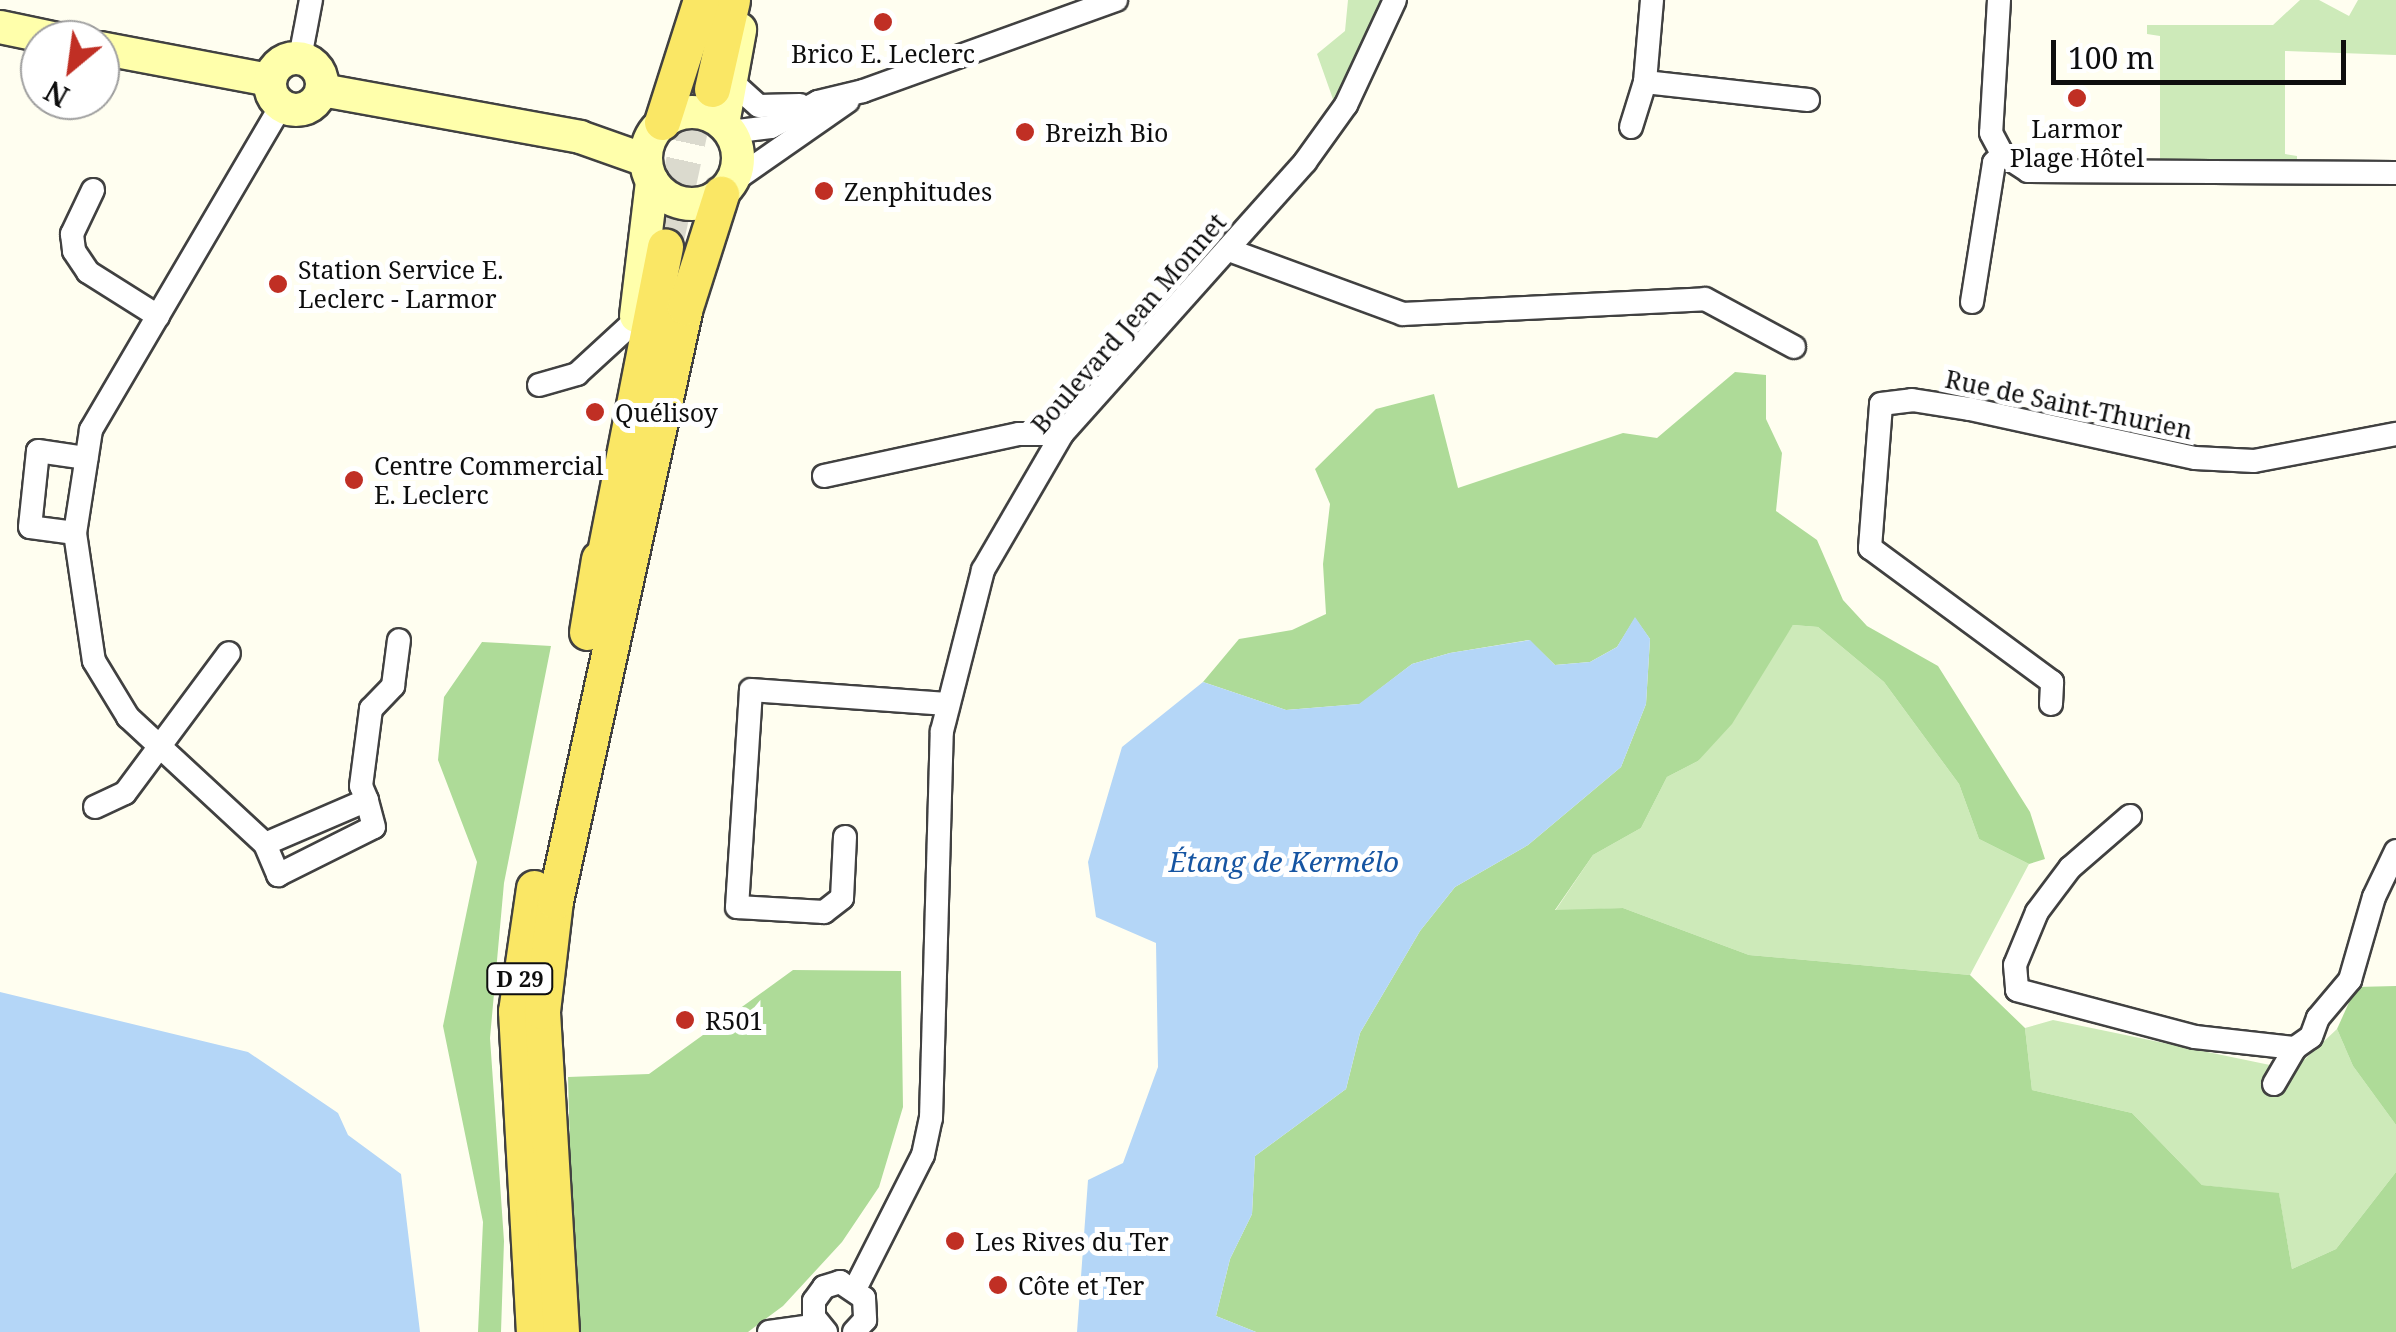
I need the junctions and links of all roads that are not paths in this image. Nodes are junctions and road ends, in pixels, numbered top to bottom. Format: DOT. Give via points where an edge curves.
graph roads {
  1 [pos="312,0"];
  2 [pos="701,0"];
  3 [pos="719,0"];
  4 [pos="732,0"];
  5 [pos="748,0"];
  6 [pos="1116,0"];
  7 [pos="1395,0"];
  8 [pos="1652,0"];
  9 [pos="1999,0"];
  10 [pos="120,53"];
  11 [pos="300,58"];
  12 [pos="1645,82"];
  13 [pos="715,86"];
  14 [pos="322,90"];
  15 [pos="863,92"];
  16 [pos="276,93"];
  17 [pos="1808,100"];
  18 [pos="818,102"];
  19 [pos="662,122"];
  20 [pos="1631,127"];
  21 [pos="727,128"];
  22 [pos="2002,154"];
  23 [pos="648,171"];
  24 [pos="2396,172"];
  25 [pos="726,188"];
  26 [pos="93,190"];
  27 [pos="672,247"];
  28 [pos="1229,250"];
  29 [pos="1972,302"];
  30 [pos="158,316"];
  31 [pos="636,320"];
  32 [pos="1794,347"];
  33 [pos="539,385"];
  34 [pos="1062,434"];
  35 [pos="2396,434"];
  36 [pos="86,458"];
  37 [pos="824,476"];
  38 [pos="75,533"];
  39 [pos="599,634"];
  40 [pos="399,640"];
  41 [pos="228,653"];
  42 [pos="946,704"];
  43 [pos="2051,704"];
  44 [pos="158,748"];
  45 [pos="368,800"];
  46 [pos="95,807"];
  47 [pos="2130,816"];
  48 [pos="845,837"];
  49 [pos="266,844"];
  50 [pos="2396,851"];
  51 [pos="2295,1048"];
  52 [pos="2274,1084"];
  53 [pos="856,1288"];
  54 [pos="822,1328"];
  55 [pos="534,1332"];
  56 [pos="561,1332"];
  57 [pos="769,1332"];
  58 [pos="854,1332"];
  1 -- 11 [label="street"];
  2 -- 19 [label="main road"];
  3 -- 13 [label="main road"];
  4 -- 13 [label="main road"];
  5 -- 13 [label="street"];
  6 -- 15 [label="street"];
  7 -- 28 [label="street, Boulevard Jean Monnet" via="1346,105"];
  8 -- 12 [label="street"];
  9 -- 22 [label="street" via="1991,132"];
  10 -- 16 [label="street"];
  11 -- 14 [label="street" via="318,69"];
  11 -- 16 [label="street" via="280,63"];
  12 -- 17 [label="street"];
  12 -- 20 [label="street"];
  13 -- 18 [label="street" via="759,106"];
  13 -- 21 [label="street"];
  14 -- 16 [label="street" via="304,109"];
  14 -- 23 [label="street" via="580,137"];
  15 -- 18 [label="street"];
  15 -- 25 [label="street"];
  16 -- 30 [label="street"];
  18 -- 21 [label="street" via="771,127"];
  19 -- 21 [label="street" via="689,111"];
  19 -- 23 [label="street"];
  21 -- 25 [label="street" via="738,162"];
  22 -- 24 [label="street" via="2028,171"];
  22 -- 29 [label="street" via="1994,163"];
  23 -- 25 [label="street" via="683,203"];
  23 -- 31 [label="street"];
  25 -- 39 [label="main road" via="701,242"];
  26 -- 30 [label="street" via="72,234 74,250 88,272"];
  27 -- 39 [label="main road, D 29"];
  28 -- 32 [label="street" via="1403,314 1705,299"];
  28 -- 34 [label="street, Boulevard Jean Monnet"];
  30 -- 36 [label="street" via="91,430"];
  31 -- 33 [label="street" via="577,374"];
  31 -- 39 [label="main road"];
  34 -- 37 [label="street" via="1020,434"];
  34 -- 42 [label="street, Boulevard Jean Monnet" via="982,570"];
  35 -- 43 [label="street, Rue de Saint-Thurien" via="2254,461 2195,458 1970,408 1912,400 1881,404 1870,548 2052,682"];
  36 -- 38 [label="street"];
  36 -- 38 [label="street" via="38,450 30,527"];
  38 -- 44 [label="street" via="94,661 128,716"];
  39 -- 55 [label="main road, D 29" via="532,897 516,1011"];
  39 -- 56 [label="main road, D 29" via="542,1012"];
  40 -- 45 [label="street" via="393,686 371,709 361,786"];
  41 -- 44 [label="street"];
  42 -- 48 [label="street" via="751,690 737,907 824,912 842,898"];
  42 -- 53 [label="street, Boulevard Jean Monnet" via="938,779 937,1070 931,1118 923,1155"];
  44 -- 46 [label="street" via="124,793"];
  44 -- 49 [label="street"];
  45 -- 49 [label="street"];
  45 -- 49 [label="street" via="374,827 278,876"];
  47 -- 51 [label="street" via="2070,868 2036,912 2015,964 2017,990 2195,1037"];
  50 -- 51 [label="street" via="2374,897 2350,980 2311,1037"];
  51 -- 52 [label="street"];
  53 -- 54 [label="street" via="824,1287 814,1301"];
  53 -- 58 [label="street" via="866,1312"];
  54 -- 57 [label="street"];
}
